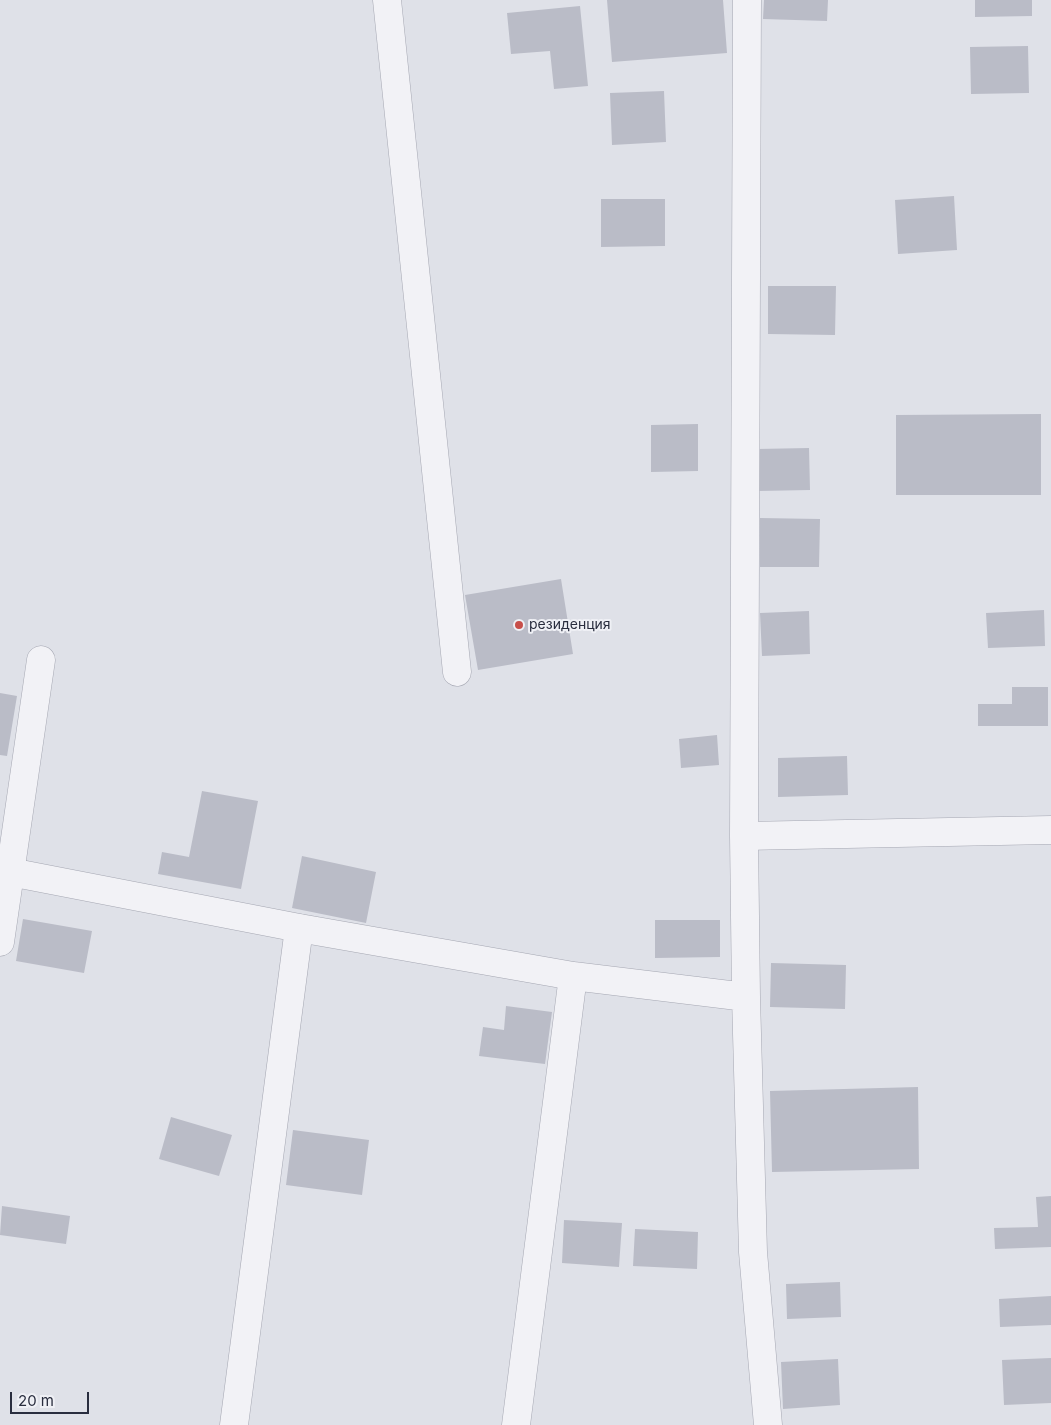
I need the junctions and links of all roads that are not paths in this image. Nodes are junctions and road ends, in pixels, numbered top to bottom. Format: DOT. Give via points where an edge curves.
graph roads {
  1 [pos="387,0"];
  2 [pos="747,0"];
  3 [pos="41,660"];
  4 [pos="457,672"];
  5 [pos="1051,830"];
  6 [pos="744,836"];
  7 [pos="10,872"];
  8 [pos="300,928"];
  9 [pos="0,942"];
  10 [pos="574,976"];
  11 [pos="746,997"];
  12 [pos="234,1425"];
  13 [pos="516,1425"];
  14 [pos="768,1425"];
  1 -- 4 [label="street"];
  2 -- 6 [label="street"];
  3 -- 7 [label="street"];
  5 -- 6 [label="street"];
  6 -- 11 [label="street"];
  7 -- 8 [label="street"];
  7 -- 9 [label="street"];
  8 -- 10 [label="street"];
  8 -- 12 [label="street"];
  10 -- 11 [label="street"];
  10 -- 13 [label="street"];
  11 -- 14 [label="street" via="753,1252"];
}
